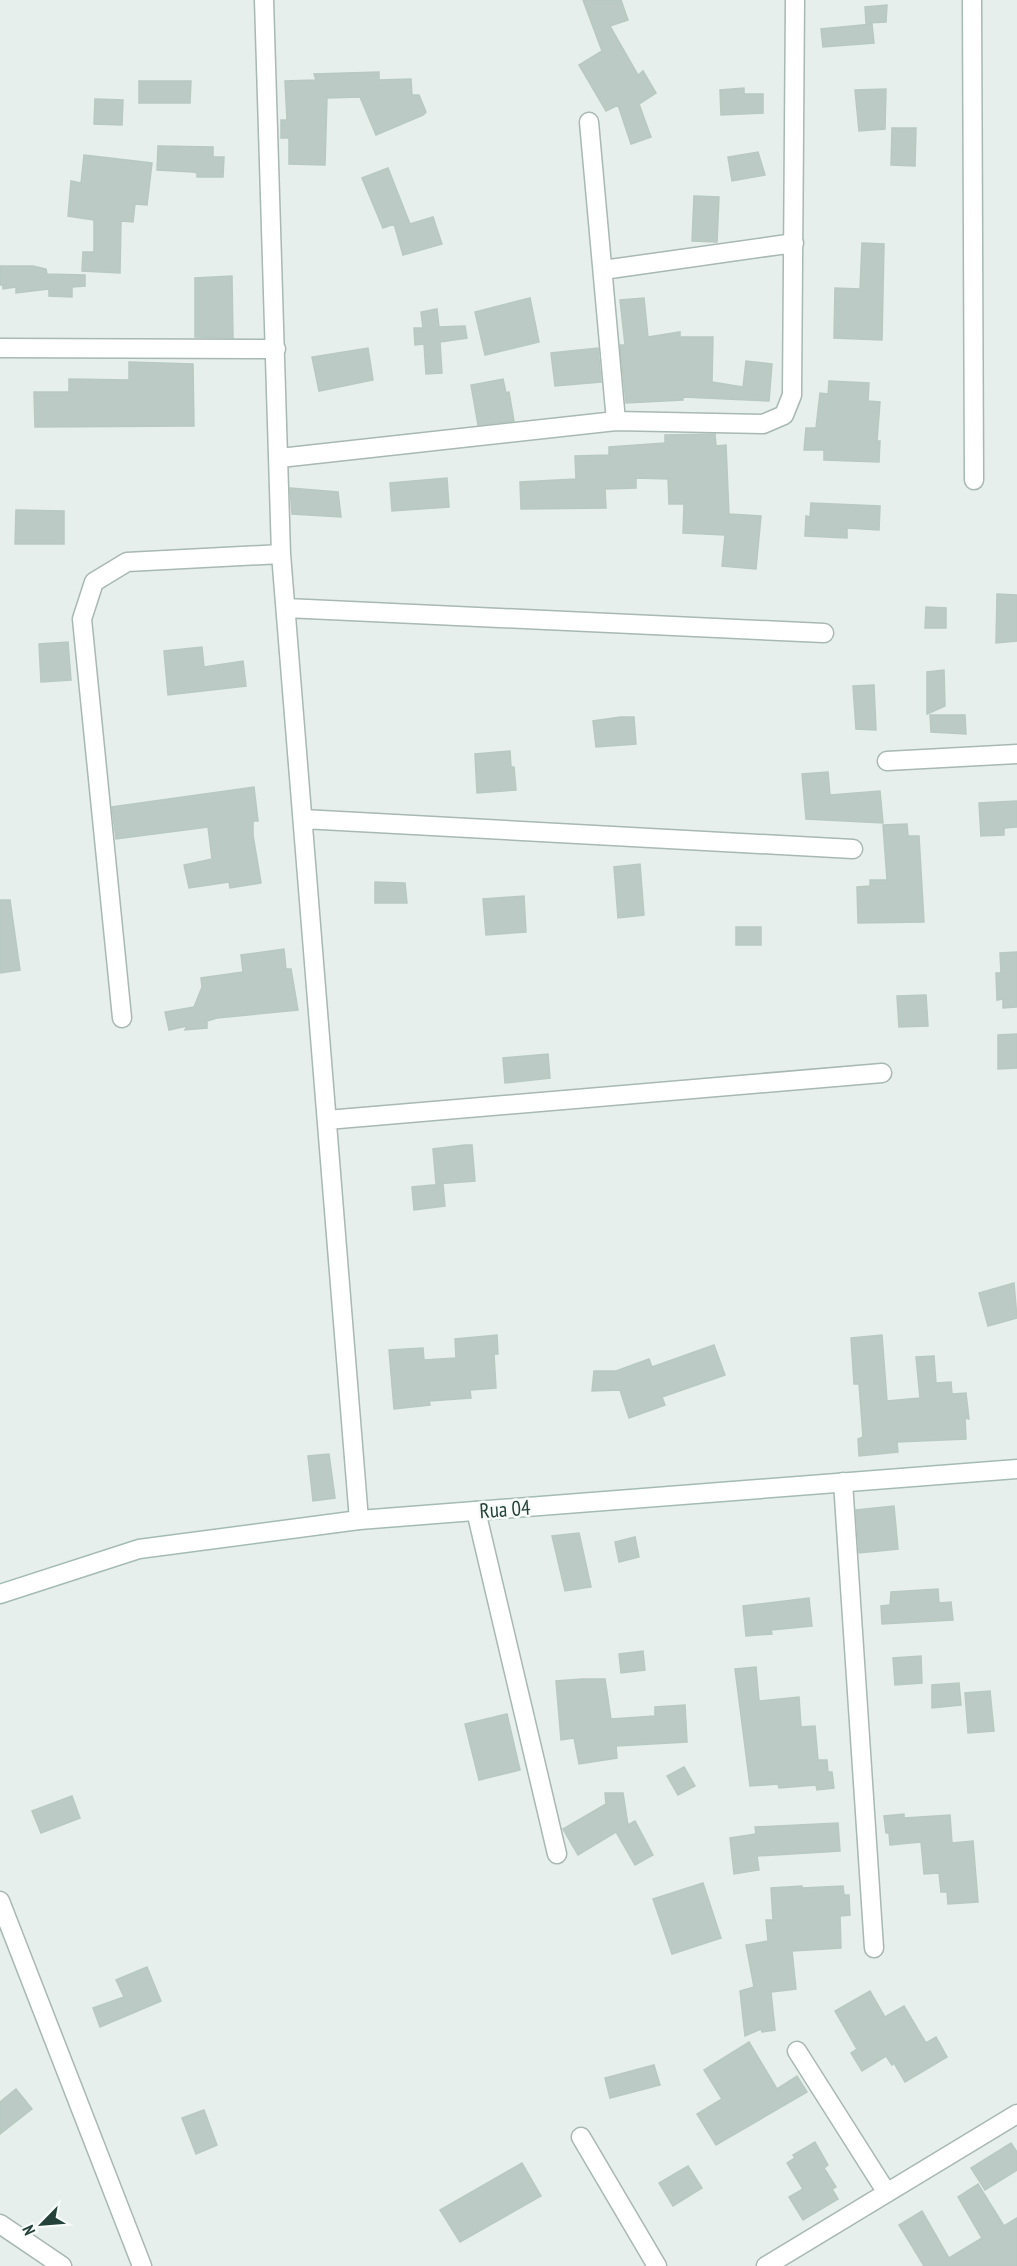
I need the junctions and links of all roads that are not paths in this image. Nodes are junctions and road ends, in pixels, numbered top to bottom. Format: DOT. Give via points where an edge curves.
graph roads {
  1 [pos="264,0"];
  2 [pos="795,0"];
  3 [pos="972,0"];
  4 [pos="589,122"];
  5 [pos="794,243"];
  6 [pos="603,270"];
  7 [pos="0,348"];
  8 [pos="276,349"];
  9 [pos="616,421"];
  10 [pos="280,459"];
  11 [pos="974,480"];
  12 [pos="281,554"];
  13 [pos="286,608"];
  14 [pos="824,633"];
  15 [pos="1017,754"];
  16 [pos="887,761"];
  17 [pos="303,819"];
  18 [pos="853,849"];
  19 [pos="122,1018"];
  20 [pos="882,1073"];
  21 [pos="327,1120"];
  22 [pos="1017,1469"];
  23 [pos="843,1482"];
  24 [pos="476,1511"];
  25 [pos="359,1520"];
  26 [pos="0,1594"];
  27 [pos="557,1854"];
  28 [pos="0,1901"];
  29 [pos="874,1948"];
  30 [pos="797,2051"];
  31 [pos="1017,2114"];
  32 [pos="580,2138"];
  33 [pos="887,2193"];
  34 [pos="0,2224"];
  35 [pos="62,2266"];
  36 [pos="142,2266"];
  37 [pos="657,2266"];
  38 [pos="766,2266"];
  1 -- 8 [label="street"];
  2 -- 5 [label="street"];
  3 -- 11 [label="street"];
  4 -- 6 [label="street"];
  5 -- 6 [label="street"];
  5 -- 9 [label="street" via="792,395 784,415 763,424"];
  6 -- 9 [label="street"];
  7 -- 8 [label="street"];
  8 -- 10 [label="street"];
  9 -- 10 [label="street"];
  10 -- 12 [label="street"];
  12 -- 13 [label="street"];
  12 -- 19 [label="street" via="127,562 94,582 82,619"];
  13 -- 14 [label="street"];
  13 -- 17 [label="street"];
  15 -- 16 [label="street"];
  17 -- 18 [label="street"];
  17 -- 21 [label="street"];
  20 -- 21 [label="street"];
  21 -- 25 [label="street"];
  22 -- 23 [label="street, Rua 04"];
  23 -- 24 [label="street, Rua 04"];
  23 -- 29 [label="street"];
  24 -- 25 [label="street, Rua 04"];
  24 -- 27 [label="street"];
  25 -- 26 [label="street, Rua 04" via="139,1549"];
  28 -- 36 [label="street"];
  30 -- 33 [label="street"];
  31 -- 33 [label="street"];
  32 -- 37 [label="street"];
  33 -- 38 [label="street"];
  34 -- 35 [label="street"];
}
